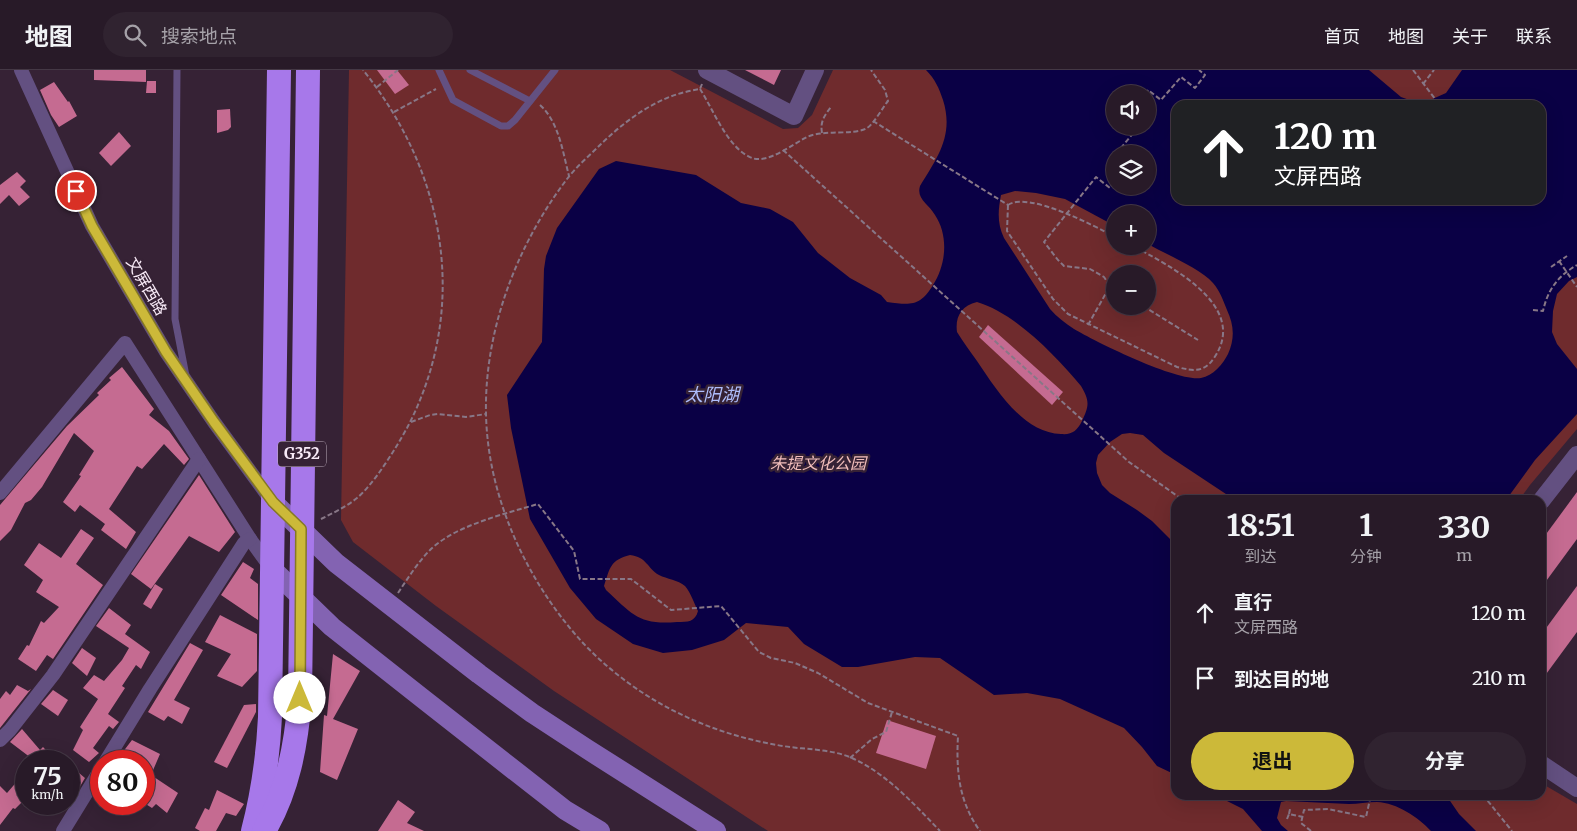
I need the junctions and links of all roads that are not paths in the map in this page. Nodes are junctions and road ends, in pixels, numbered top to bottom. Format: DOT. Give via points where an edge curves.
graph roads {
  1 [pos="21,70"];
  2 [pos="177,70"];
  3 [pos="279,70"];
  4 [pos="308,70"];
  5 [pos="439,70"];
  6 [pos="470,70"];
  7 [pos="815,70"];
  8 [pos="551,71"];
  9 [pos="708,71"];
  10 [pos="531,100"];
  11 [pos="188,384"];
  12 [pos="1577,455"];
  13 [pos="199,459"];
  14 [pos="0,493"];
  15 [pos="1546,495"];
  16 [pos="273,502"];
  17 [pos="301,529"];
  18 [pos="250,539"];
  19 [pos="271,568"];
  20 [pos="300,596"];
  21 [pos="0,740"];
  22 [pos="113,750"];
  23 [pos="1546,767"];
  24 [pos="90,787"];
  25 [pos="1577,788"];
  26 [pos="63,831"];
  27 [pos="253,831"];
  28 [pos="264,831"];
  29 [pos="600,831"];
  30 [pos="716,831"];
  1 -- 11 [label="street, 文屏西路" via="92,226"];
  2 -- 11 [label="lane" via="175,319"];
  3 -- 16 [label="highway, G352"];
  4 -- 17 [label="highway, G352"];
  5 -- 10 [label="lane" via="453,100 501,126 508,126 515,120"];
  6 -- 10 [label="lane"];
  7 -- 9 [label="street" via="794,116"];
  8 -- 10 [label="lane"];
  11 -- 16 [label="street, 文屏西路"];
  12 -- 15 [label="street"];
  13 -- 14 [label="street" via="125,343"];
  13 -- 18 [label="street"];
  13 -- 21 [label="street" via="53,675"];
  16 -- 17 [label="main road"];
  16 -- 19 [label="highway, G352"];
  17 -- 20 [label="highway, G352"];
  17 -- 30 [label="main road" via="336,563 532,713"];
  18 -- 19 [label="street"];
  18 -- 22 [label="street" via="244,543"];
  19 -- 20 [label="main road"];
  19 -- 27 [label="highway, G352" via="268,748 263,790"];
  20 -- 28 [label="highway, G352" via="300,698 294,750 283,790"];
  20 -- 29 [label="main road" via="332,627 429,704 565,810"];
  23 -- 25 [label="street"];
  24 -- 26 [label="street"];
}
